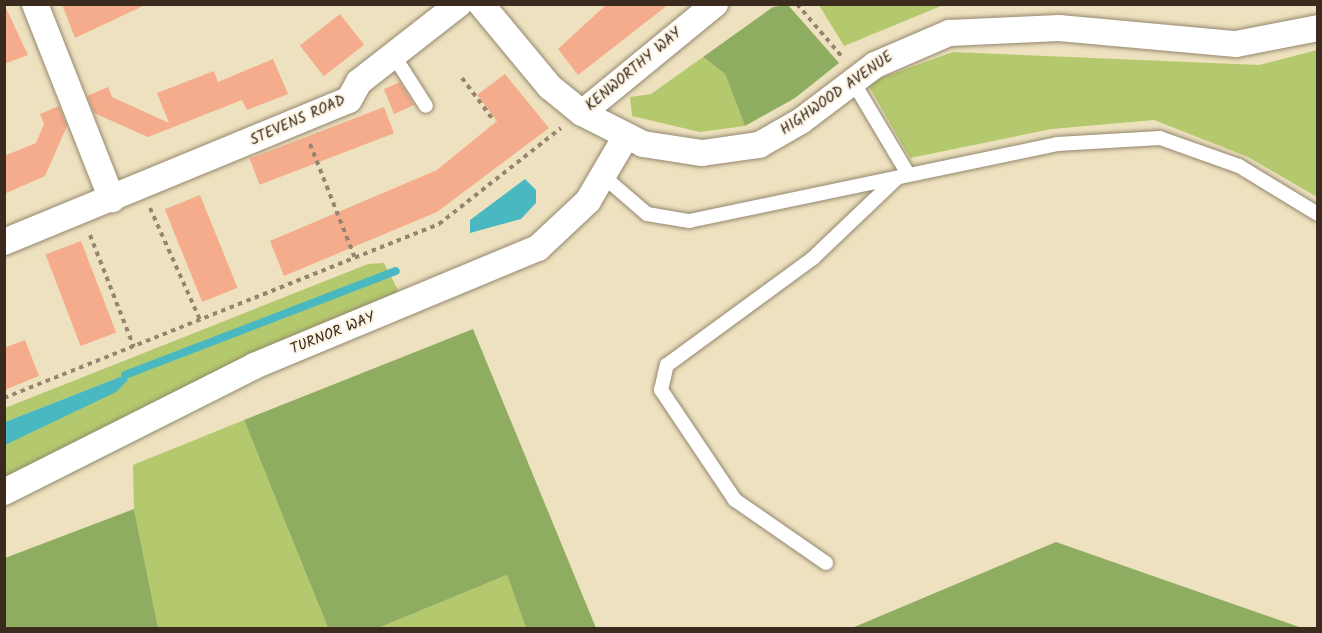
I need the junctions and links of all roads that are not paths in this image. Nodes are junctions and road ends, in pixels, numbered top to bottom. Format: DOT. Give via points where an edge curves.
graph roads {
  1 [pos="35,4"];
  2 [pos="459,4"];
  3 [pos="481,4"];
  4 [pos="715,4"];
  5 [pos="1317,28"];
  6 [pos="394,56"];
  7 [pos="855,78"];
  8 [pos="426,106"];
  9 [pos="582,113"];
  10 [pos="625,138"];
  11 [pos="904,175"];
  12 [pos="603,176"];
  13 [pos="112,199"];
  14 [pos="1317,214"];
  15 [pos="4,242"];
  16 [pos="4,492"];
  17 [pos="826,563"];
  1 -- 13 [label="street"];
  2 -- 6 [label="street, STEVENS ROAD"];
  3 -- 9 [label="street, HIGHWOOD AVENUE" via="549,87"];
  4 -- 9 [label="street, KENWORTHY WAY"];
  5 -- 7 [label="street, HIGHWOOD AVENUE" via="1236,44 1059,28 967,30 909,47"];
  6 -- 8 [label="lane"];
  6 -- 13 [label="street, STEVENS ROAD" via="359,82 350,100"];
  7 -- 10 [label="street, HIGHWOOD AVENUE" via="801,121 747,148 691,152"];
  7 -- 11 [label="lane"];
  9 -- 10 [label="street, HIGHWOOD AVENUE"];
  10 -- 12 [label="street, TURNOR WAY"];
  11 -- 12 [label="lane" via="689,221 647,214"];
  11 -- 14 [label="lane" via="1057,144 1160,138 1239,166"];
  11 -- 17 [label="lane" via="813,258 667,365 661,390 735,500"];
  12 -- 16 [label="street, TURNOR WAY" via="554,237 519,259 254,366"];
  13 -- 15 [label="street, STEVENS ROAD"];
}
